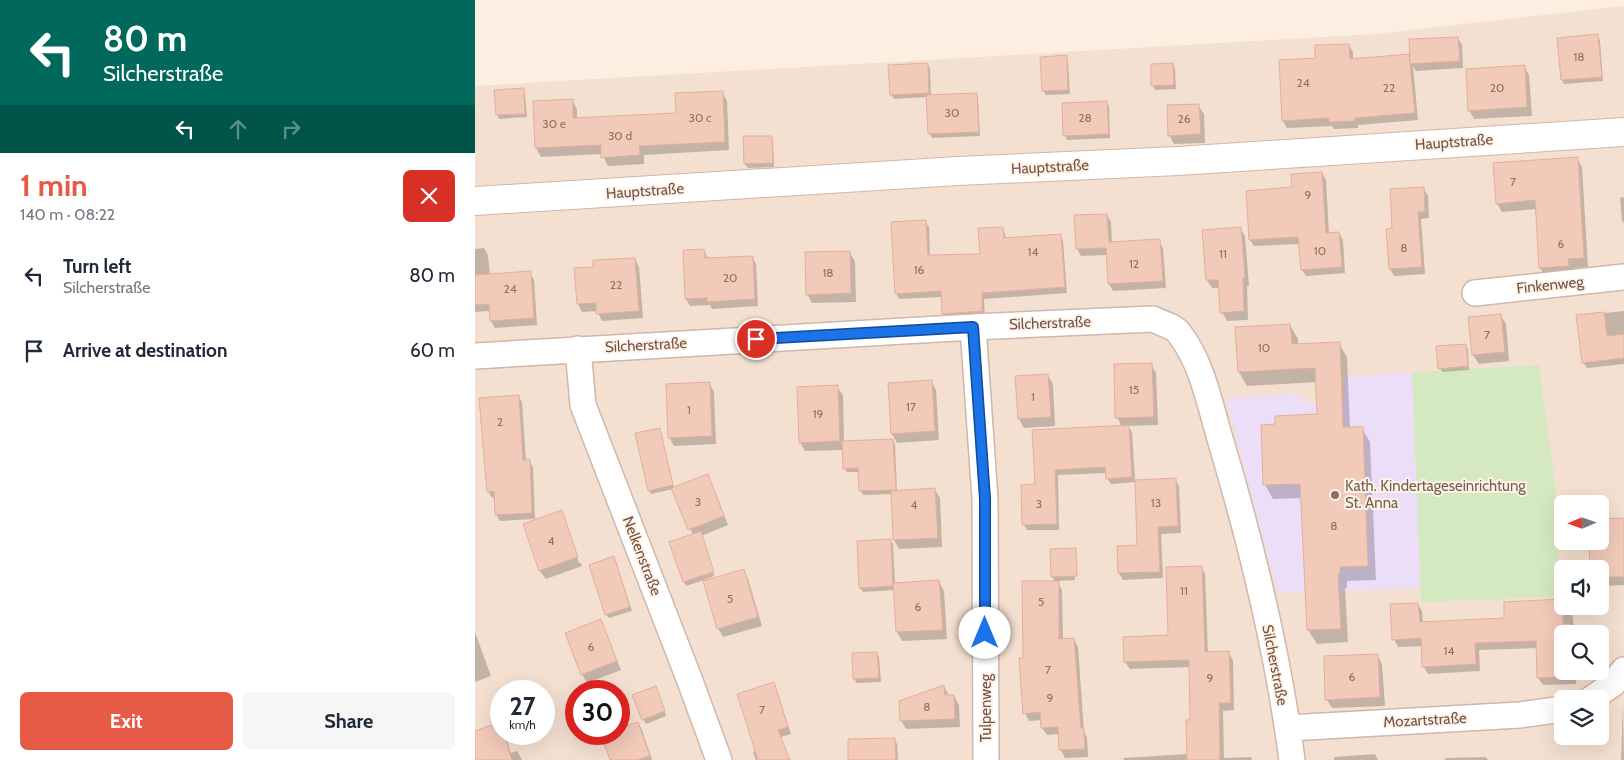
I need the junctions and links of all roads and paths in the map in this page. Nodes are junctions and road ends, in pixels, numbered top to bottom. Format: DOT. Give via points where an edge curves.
graph roads {
  1 [pos="1624,132"];
  2 [pos="475,201"];
  3 [pos="1624,277"];
  4 [pos="1475,293"];
  5 [pos="973,327"];
  6 [pos="578,349"];
  7 [pos="475,356"];
  8 [pos="1624,670"];
  9 [pos="1604,690"];
  10 [pos="1554,710"];
  11 [pos="1288,728"];
  12 [pos="719,760"];
  13 [pos="986,760"];
  14 [pos="1292,760"];
  1 -- 2 [label="street, Hauptstraße"];
  3 -- 4 [label="street, Finkenweg"];
  5 -- 6 [label="street, Silcherstraße"];
  5 -- 11 [label="street, Silcherstraße" via="1153,319 1177,331 1192,353 1206,390 1243,517"];
  5 -- 13 [label="street, Tulpenweg" via="985,499"];
  6 -- 7 [label="street, Silcherstraße"];
  6 -- 12 [label="street, Nelkenstraße" via="583,405"];
  8 -- 9 [label="street"];
  10 -- 11 [label="street, Mozartstraße" via="1521,715"];
  11 -- 14 [label="street, Silcherstraße"];
}
